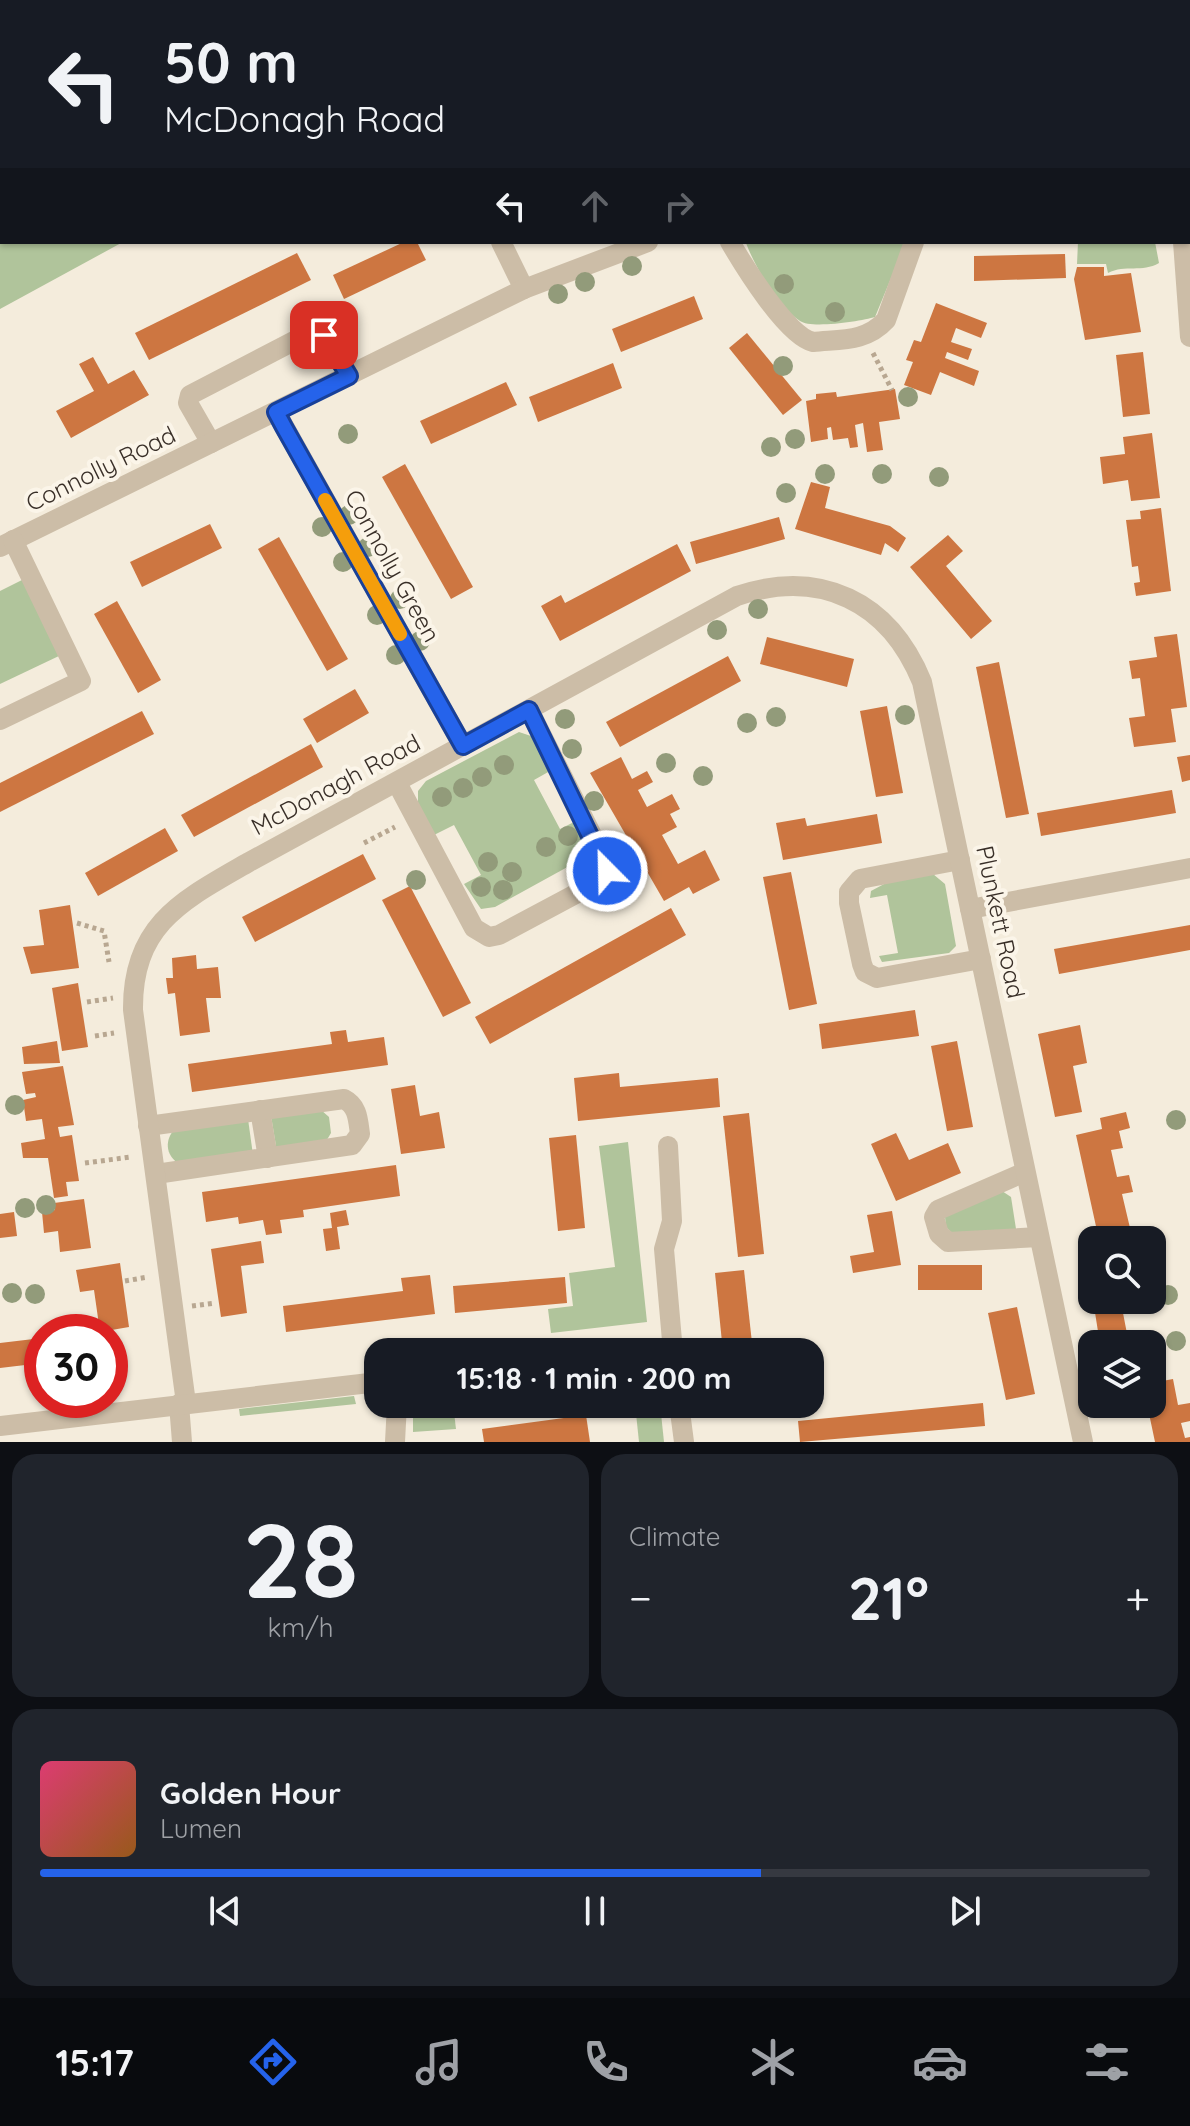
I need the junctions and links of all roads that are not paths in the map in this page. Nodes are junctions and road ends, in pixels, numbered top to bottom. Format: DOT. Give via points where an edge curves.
graph roads {
  1 [pos="502,244"];
  2 [pos="643,244"];
  3 [pos="731,244"];
  4 [pos="913,244"];
  5 [pos="1183,244"];
  6 [pos="524,289"];
  7 [pos="1190,335"];
  8 [pos="349,376"];
  9 [pos="276,412"];
  10 [pos="211,443"];
  11 [pos="7,544"];
  12 [pos="922,682"];
  13 [pos="529,710"];
  14 [pos="0,720"];
  15 [pos="463,746"];
  16 [pos="397,783"];
  17 [pos="960,860"];
  18 [pos="1190,868"];
  19 [pos="970,909"];
  20 [pos="981,959"];
  21 [pos="260,1110"];
  22 [pos="148,1126"];
  23 [pos="668,1146"];
  24 [pos="268,1158"];
  25 [pos="1025,1172"];
  26 [pos="156,1174"];
  27 [pos="1039,1237"];
  28 [pos="672,1338"];
  29 [pos="364,1384"];
  30 [pos="183,1403"];
  31 [pos="396,1418"];
  32 [pos="681,1418"];
  33 [pos="0,1426"];
  34 [pos="182,1442"];
  35 [pos="395,1442"];
  36 [pos="684,1442"];
  37 [pos="1083,1442"];
  1 -- 6 [label="street"];
  2 -- 6 [label="street, Connolly Road"];
  3 -- 4 [label="street" via="804,340 868,337 886,320"];
  5 -- 7 [label="street"];
  6 -- 8 [label="street, Connolly Road"];
  8 -- 9 [label="street, Connolly Road"];
  8 -- 10 [label="street, Connolly Road" via="324,335 315,330 190,395 188,403"];
  9 -- 10 [label="street, Connolly Road"];
  9 -- 15 [label="street, Connolly Green"];
  10 -- 11 [label="street, Connolly Road"];
  11 -- 14 [label="street, Connolly Road" via="81,681"];
  12 -- 13 [label="street, McDonagh Road" via="910,654 865,606 805,585 773,586 737,596"];
  12 -- 17 [label="street, Plunkett Road"];
  13 -- 15 [label="street, McDonagh Road"];
  13 -- 16 [label="street" via="606,863 605,876 499,935 481,935 474,928"];
  15 -- 16 [label="street, McDonagh Road"];
  16 -- 22 [label="street, McDonagh Road" via="184,900 156,928 133,989"];
  17 -- 19 [label="street, Plunkett Road"];
  17 -- 20 [label="street" via="860,879 853,884 849,903 862,964 877,978"];
  18 -- 19 [label="street"];
  19 -- 20 [label="street, Plunkett Road"];
  20 -- 25 [label="street, Plunkett Road"];
  21 -- 22 [label="street"];
  21 -- 24 [label="street"];
  21 -- 24 [label="street" via="344,1099 357,1116 359,1139 352,1145"];
  22 -- 26 [label="street, McDonagh Road"];
  23 -- 28 [label="street" via="672,1221 664,1249"];
  24 -- 26 [label="street"];
  25 -- 27 [label="street, Plunkett Road"];
  25 -- 27 [label="street" via="938,1210 934,1217 948,1242"];
  26 -- 30 [label="street, McDonagh Road"];
  27 -- 37 [label="street, Plunkett Road"];
  29 -- 30 [label="street"];
  30 -- 33 [label="street"];
  30 -- 34 [label="street, McDonagh Road"];
  31 -- 35 [label="street"];
  32 -- 36 [label="street"];
}
